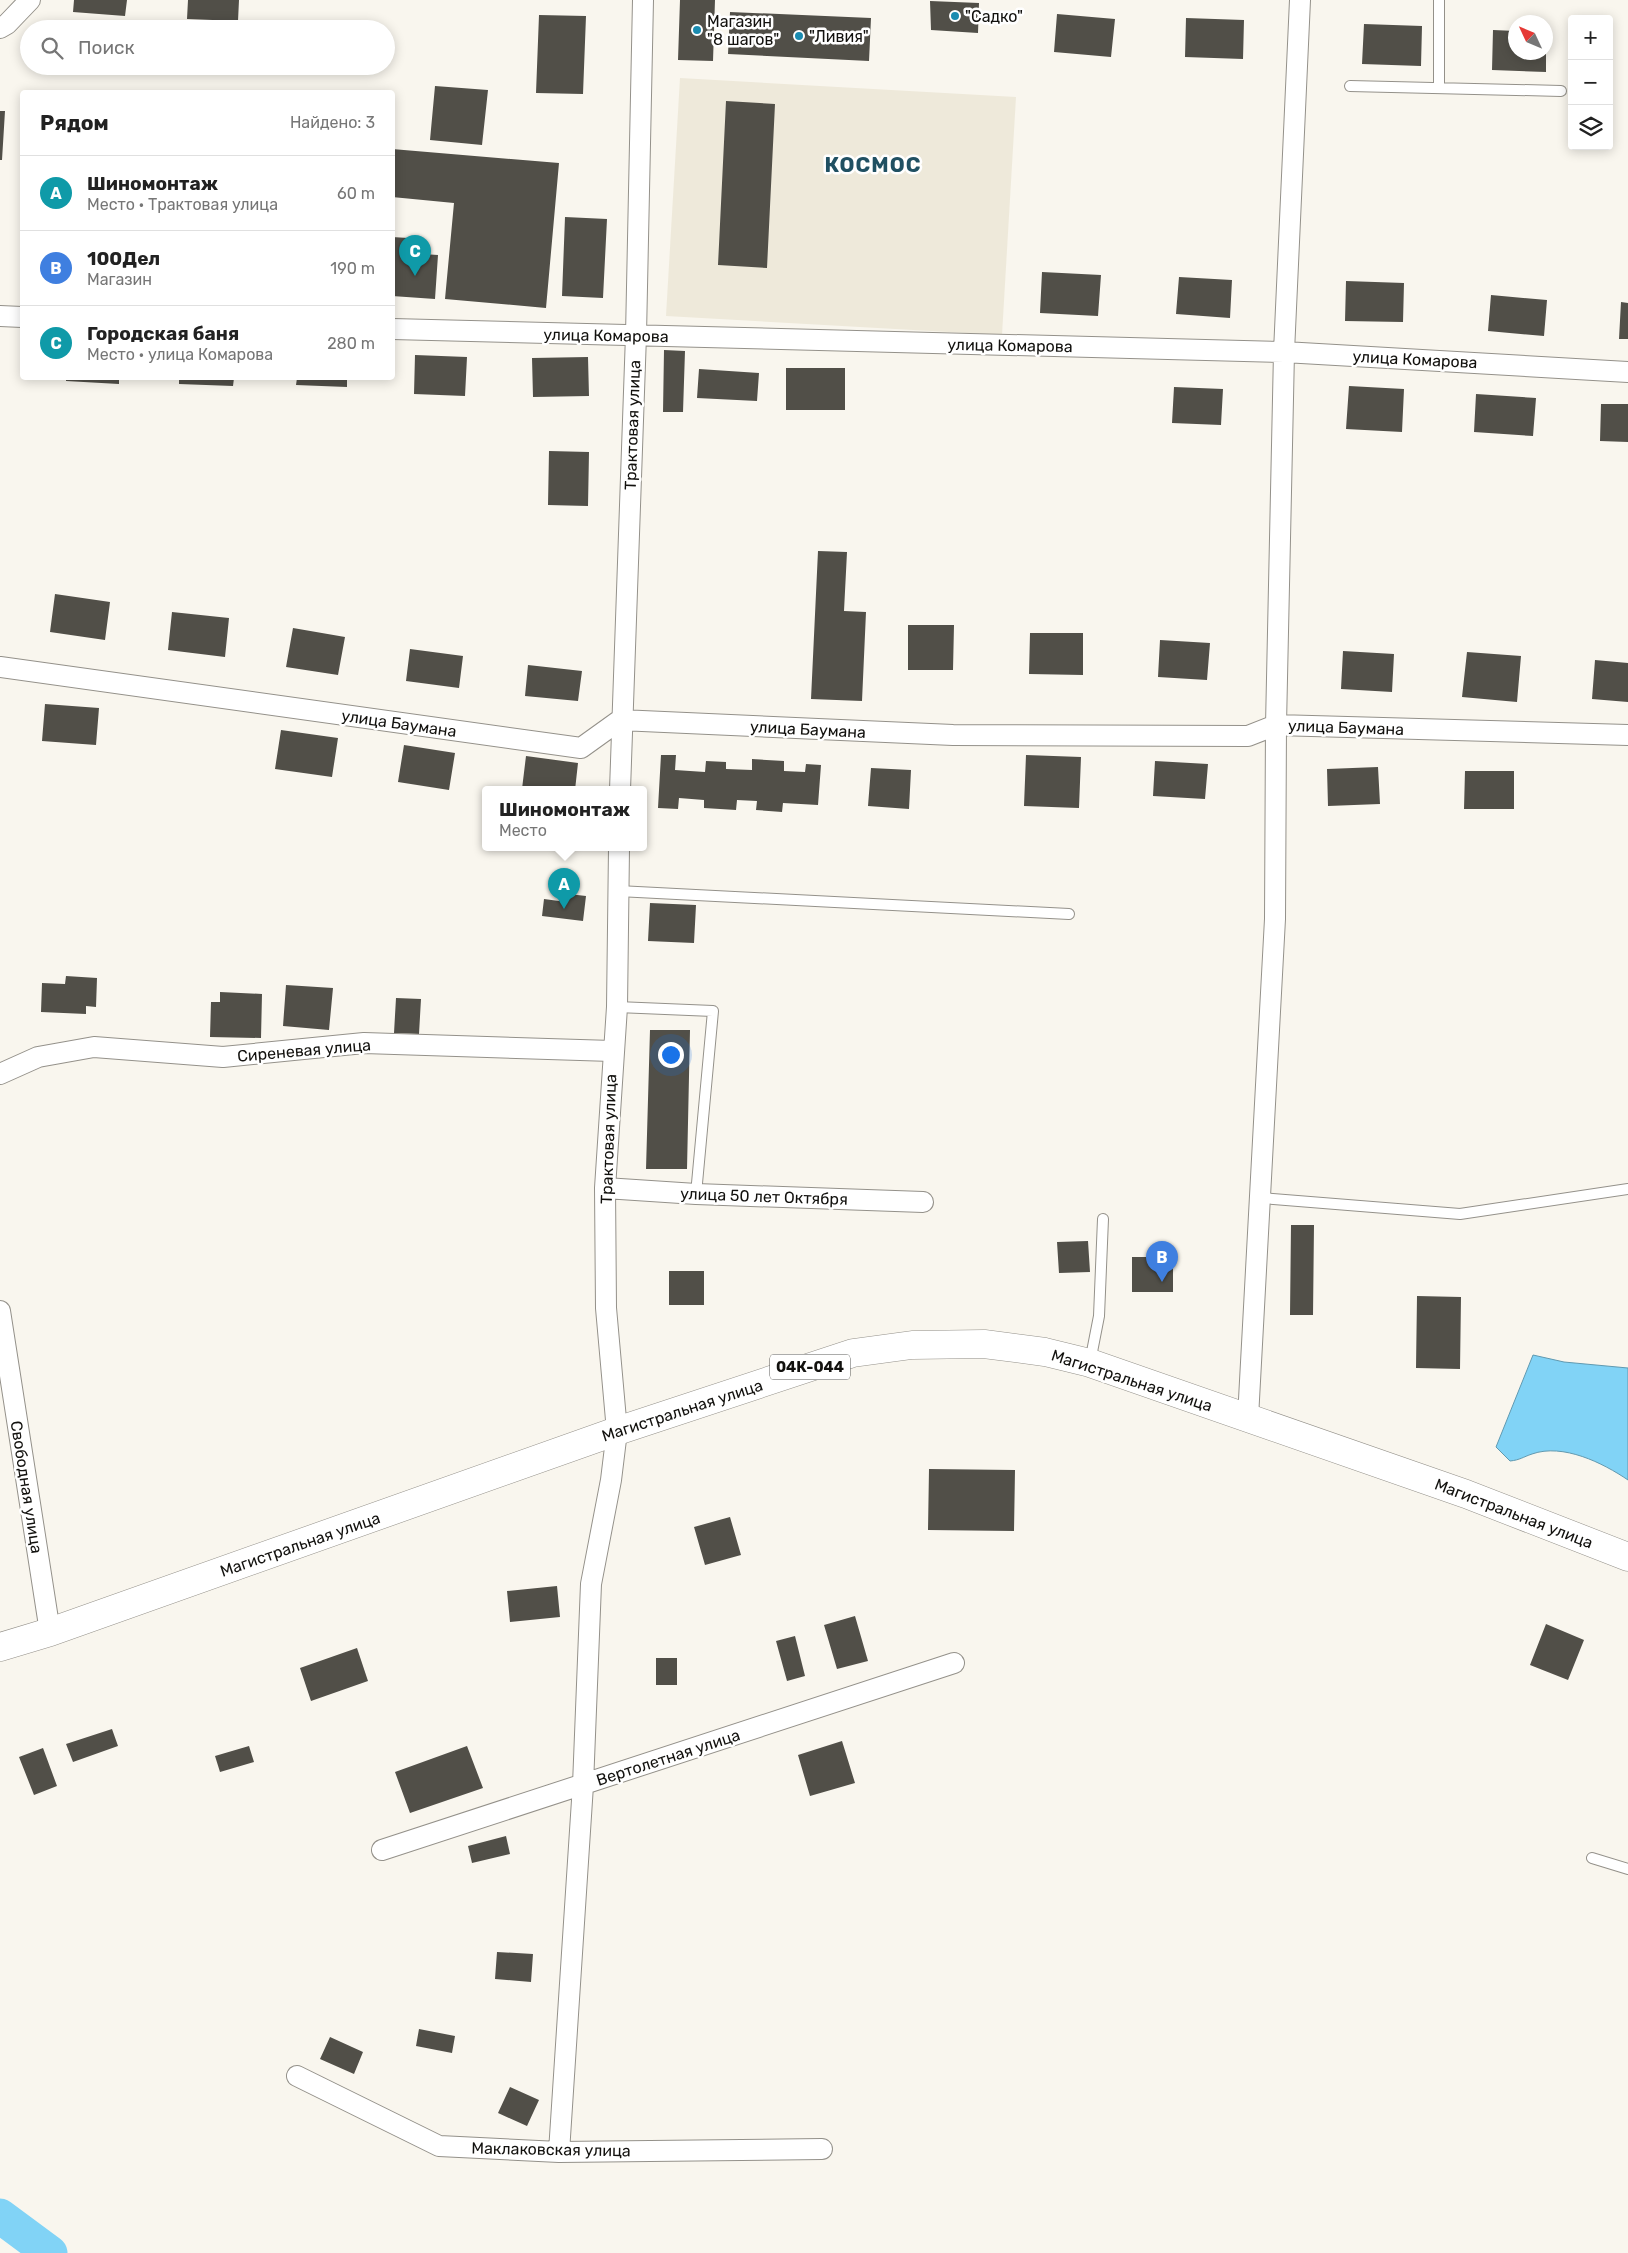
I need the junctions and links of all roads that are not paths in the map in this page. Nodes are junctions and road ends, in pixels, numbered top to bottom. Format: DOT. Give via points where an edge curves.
graph roads {
  1 [pos="30,0"];
  2 [pos="643,0"];
  3 [pos="1300,0"];
  4 [pos="1439,0"];
  5 [pos="0,28"];
  6 [pos="1350,86"];
  7 [pos="1439,88"];
  8 [pos="1561,92"];
  9 [pos="0,316"];
  10 [pos="20,317"];
  11 [pos="395,329"];
  12 [pos="636,335"];
  13 [pos="1284,352"];
  14 [pos="1628,372"];
  15 [pos="0,667"];
  16 [pos="620,720"];
  17 [pos="1276,725"];
  18 [pos="1628,735"];
  19 [pos="620,786"];
  20 [pos="619,851"];
  21 [pos="618,891"];
  22 [pos="1069,914"];
  23 [pos="617,1007"];
  24 [pos="612,1051"];
  25 [pos="0,1074"];
  26 [pos="605,1188"];
  27 [pos="1628,1189"];
  28 [pos="696,1194"];
  29 [pos="1262,1198"];
  30 [pos="923,1202"];
  31 [pos="1103,1219"];
  32 [pos="0,1312"];
  33 [pos="1090,1363"];
  34 [pos="1248,1418"];
  35 [pos="617,1430"];
  36 [pos="1628,1557"];
  37 [pos="50,1632"];
  38 [pos="0,1646"];
  39 [pos="954,1663"];
  40 [pos="583,1785"];
  41 [pos="382,1850"];
  42 [pos="1592,1858"];
  43 [pos="1628,1869"];
  44 [pos="297,2076"];
  45 [pos="822,2149"];
  46 [pos="559,2152"];
  1 -- 5 [label="street"];
  2 -- 12 [label="street, Трактовая улица"];
  3 -- 13 [label="street"];
  4 -- 7 [label="lane"];
  6 -- 7 [label="lane"];
  7 -- 8 [label="lane"];
  9 -- 10 [label="street"];
  11 -- 12 [label="street, улица Комарова"];
  12 -- 13 [label="street, улица Комарова"];
  12 -- 16 [label="street, Трактовая улица"];
  13 -- 14 [label="street, улица Комарова"];
  13 -- 17 [label="street"];
  15 -- 16 [label="street, улица Баумана" via="581,748"];
  16 -- 17 [label="street, улица Баумана" via="953,735 1248,736"];
  16 -- 19 [label="street, Трактовая улица"];
  17 -- 18 [label="street, улица Баумана"];
  17 -- 29 [label="street" via="1276,919"];
  20 -- 21 [label="street, Трактовая улица"];
  21 -- 22 [label="lane"];
  21 -- 23 [label="street, Трактовая улица"];
  23 -- 24 [label="street, Трактовая улица"];
  23 -- 28 [label="lane" via="713,1011"];
  24 -- 25 [label="street, Сиреневая улица" via="364,1043 223,1057 94,1047 38,1057"];
  24 -- 26 [label="street, Трактовая улица"];
  26 -- 28 [label="street, улица 50 лет Октября"];
  26 -- 35 [label="street, Трактовая улица" via="606,1308"];
  27 -- 29 [label="lane" via="1460,1214"];
  28 -- 30 [label="street, улица 50 лет Октября"];
  29 -- 34 [label="street"];
  31 -- 33 [label="lane" via="1099,1316"];
  32 -- 37 [label="street, Свободная улица"];
  33 -- 34 [label="main road, Магистральная улица / 04К-044"];
  33 -- 35 [label="main road, Магистральная улица / 04К-044" via="1045,1352 984,1344 912,1345 863,1352"];
  34 -- 36 [label="main road, Магистральная улица / 04К-044" via="1466,1494"];
  35 -- 37 [label="main road, Магистральная улица / 04К-044"];
  35 -- 40 [label="street, Трактовая улица" via="591,1584"];
  37 -- 38 [label="main road, Магистральная улица / 04К-044"];
  39 -- 40 [label="street, Вертолетная улица"];
  40 -- 41 [label="street, Вертолетная улица"];
  40 -- 46 [label="street, Трактовая улица"];
  42 -- 43 [label="lane"];
  44 -- 46 [label="street, Маклаковская улица" via="439,2146"];
  45 -- 46 [label="street, Маклаковская улица"];
}
